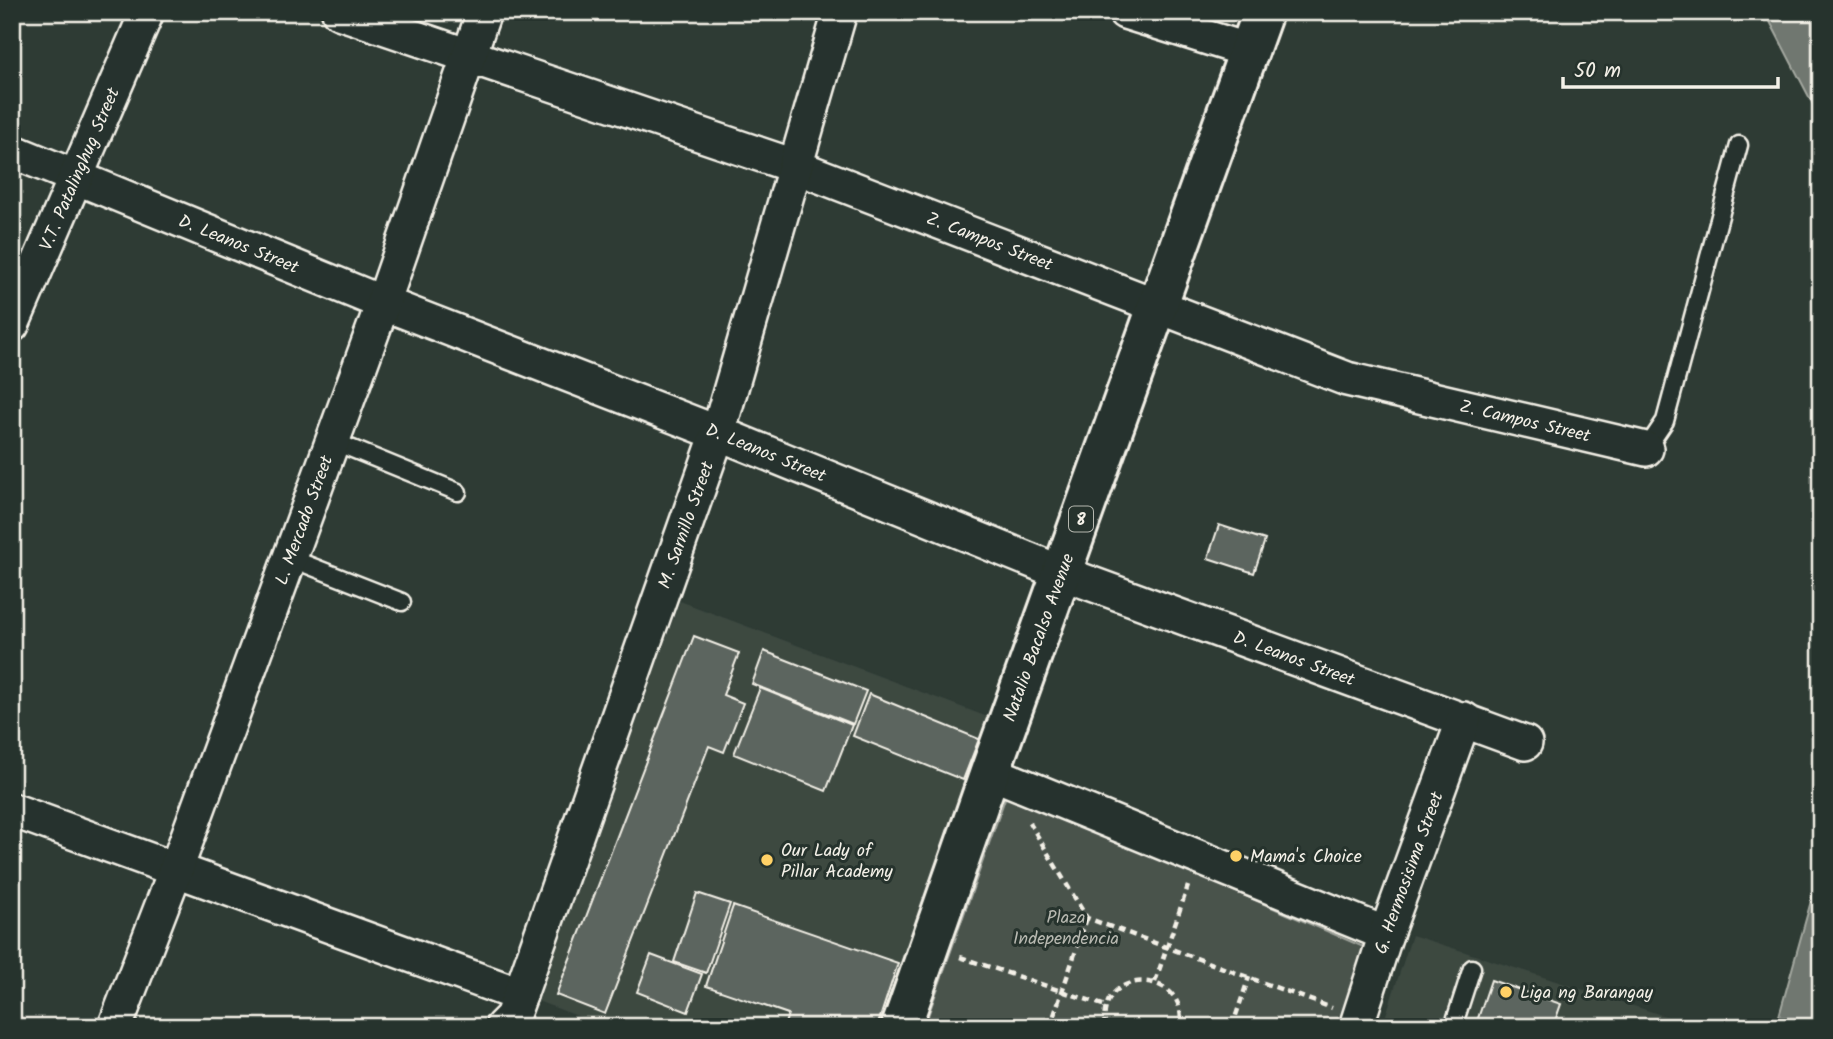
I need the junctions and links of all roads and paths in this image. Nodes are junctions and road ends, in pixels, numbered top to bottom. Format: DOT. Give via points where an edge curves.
graph roads {
  1 [pos="147,12"];
  2 [pos="339,12"];
  3 [pos="484,12"];
  4 [pos="840,12"];
  5 [pos="1125,12"];
  6 [pos="1263,12"];
  7 [pos="1250,51"];
  8 [pos="468,57"];
  9 [pos="1739,145"];
  10 [pos="12,151"];
  11 [pos="797,167"];
  12 [pos="76,177"];
  13 [pos="383,303"];
  14 [pos="1157,305"];
  15 [pos="12,325"];
  16 [pos="718,433"];
  17 [pos="333,442"];
  18 [pos="1646,449"];
  19 [pos="458,492"];
  20 [pos="290,558"];
  21 [pos="1062,573"];
  22 [pos="402,602"];
  23 [pos="1464,719"];
  24 [pos="1525,743"];
  25 [pos="990,772"];
  26 [pos="12,810"];
  27 [pos="1022,810"];
  28 [pos="1198,859"];
  29 [pos="176,870"];
  30 [pos="1087,918"];
  31 [pos="1386,934"];
  32 [pos="1166,946"];
  33 [pos="929,947"];
  34 [pos="1472,968"];
  35 [pos="1249,977"];
  36 [pos="1154,982"];
  37 [pos="1062,992"];
  38 [pos="520,995"];
  39 [pos="1105,1006"];
  40 [pos="1364,1024"];
  41 [pos="115,1027"];
  42 [pos="502,1027"];
  43 [pos="901,1027"];
  44 [pos="1051,1027"];
  45 [pos="1105,1027"];
  46 [pos="1180,1027"];
  47 [pos="1232,1027"];
  48 [pos="1453,1027"];
  1 -- 12 [label="street, V.T. Patalinghug Street"];
  2 -- 8 [label="street, Z. Campos Street"];
  3 -- 8 [label="street, L. Mercado Street"];
  4 -- 11 [label="street, M. Sarnillo Street"];
  5 -- 7 [label="street"];
  6 -- 7 [label="highway, Natalio Bacalso Avenue / 8"];
  7 -- 14 [label="highway, Natalio Bacalso Avenue / 8"];
  8 -- 11 [label="street, Z. Campos Street"];
  8 -- 13 [label="street, L. Mercado Street"];
  9 -- 18 [label="lane" via="1665,421"];
  10 -- 12 [label="street, D. Leanos Street"];
  11 -- 14 [label="street, Z. Campos Street"];
  11 -- 16 [label="street, M. Sarnillo Street"];
  12 -- 13 [label="street, D. Leanos Street"];
  12 -- 15 [label="street, V.T. Patalinghug Street"];
  13 -- 16 [label="street, D. Leanos Street"];
  13 -- 17 [label="street, L. Mercado Street"];
  14 -- 18 [label="street, Z. Campos Street" via="1347,379"];
  14 -- 21 [label="highway, Natalio Bacalso Avenue / 8"];
  16 -- 21 [label="street, D. Leanos Street"];
  16 -- 38 [label="street, M. Sarnillo Street"];
  17 -- 19 [label="lane"];
  17 -- 20 [label="street, L. Mercado Street"];
  20 -- 22 [label="lane"];
  20 -- 29 [label="street, L. Mercado Street"];
  21 -- 23 [label="street, D. Leanos Street"];
  21 -- 25 [label="highway, Natalio Bacalso Avenue / 8"];
  23 -- 24 [label="street, D. Leanos Street"];
  23 -- 31 [label="street, G. Hermosisima Street"];
  25 -- 28 [label="street"];
  25 -- 33 [label="highway, Natalio Bacalso Avenue / 8"];
  26 -- 29 [label="street"];
  27 -- 30 [label="path"];
  28 -- 31 [label="street"];
  28 -- 32 [label="path"];
  29 -- 38 [label="street"];
  29 -- 41 [label="street, L. Mercado Street"];
  30 -- 32 [label="path"];
  30 -- 37 [label="path"];
  31 -- 40 [label="street, G. Hermosisima Street"];
  32 -- 35 [label="path"];
  32 -- 36 [label="path"];
  33 -- 37 [label="path"];
  33 -- 43 [label="highway, Natalio Bacalso Avenue / 8"];
  34 -- 48 [label="lane"];
  35 -- 40 [label="path"];
  35 -- 47 [label="path"];
  36 -- 39 [label="path" via="1131,982"];
  36 -- 46 [label="path" via="1177,1002"];
  37 -- 39 [label="path"];
  37 -- 44 [label="path"];
  38 -- 42 [label="street, M. Sarnillo Street" via="512,1017"];
  39 -- 45 [label="path"];
}
